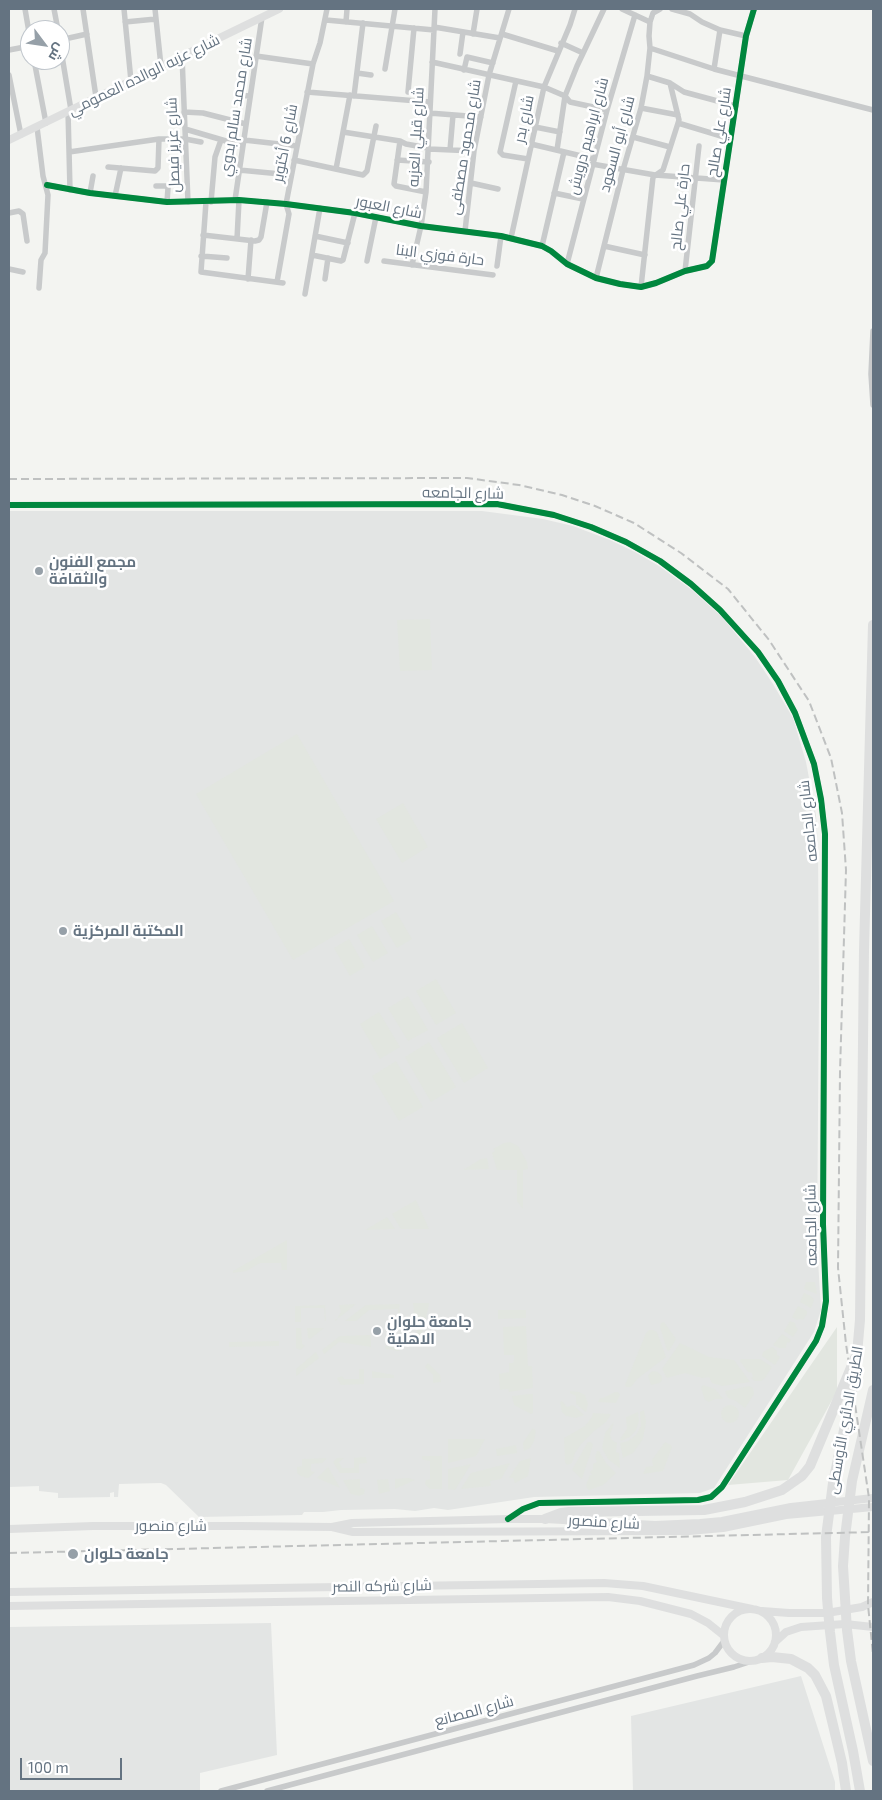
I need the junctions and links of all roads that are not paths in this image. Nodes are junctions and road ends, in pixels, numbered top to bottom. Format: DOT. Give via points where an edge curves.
graph roads {
  1 [pos="83,9"];
  2 [pos="124,9"];
  3 [pos="155,9"];
  4 [pos="279,9"];
  5 [pos="327,9"];
  6 [pos="347,9"];
  7 [pos="395,9"];
  8 [pos="435,9"];
  9 [pos="478,9"];
  10 [pos="509,9"];
  11 [pos="574,9"];
  12 [pos="604,9"];
  13 [pos="622,9"];
  14 [pos="660,9"];
  15 [pos="672,9"];
  16 [pos="754,9"];
  17 [pos="691,11"];
  18 [pos="635,15"];
  19 [pos="262,17"];
  20 [pos="156,19"];
  21 [pos="651,19"];
  22 [pos="326,20"];
  23 [pos="125,22"];
  24 [pos="346,22"];
  25 [pos="363,24"];
  26 [pos="392,26"];
  27 [pos="414,28"];
  28 [pos="434,28"];
  29 [pos="720,30"];
  30 [pos="462,32"];
  31 [pos="87,34"];
  32 [pos="472,34"];
  33 [pos="501,36"];
  34 [pos="746,36"];
  35 [pos="70,38"];
  36 [pos="561,43"];
  37 [pos="650,48"];
  38 [pos="558,51"];
  39 [pos="583,53"];
  40 [pos="460,54"];
  41 [pos="182,56"];
  42 [pos="256,56"];
  43 [pos="432,62"];
  44 [pos="493,63"];
  45 [pos="313,64"];
  46 [pos="161,66"];
  47 [pos="385,69"];
  48 [pos="714,69"];
  49 [pos="36,70"];
  50 [pos="64,70"];
  51 [pos="464,70"];
  52 [pos="357,73"];
  53 [pos="9,75"];
  54 [pos="371,75"];
  55 [pos="489,75"];
  56 [pos="740,75"];
  57 [pos="647,76"];
  58 [pos="131,81"];
  59 [pos="516,81"];
  60 [pos="670,83"];
  61 [pos="544,87"];
  62 [pos="308,92"];
  63 [pos="408,92"];
  64 [pos="236,95"];
  65 [pos="250,96"];
  66 [pos="352,96"];
  67 [pos="565,96"];
  68 [pos="96,97"];
  69 [pos="430,102"];
  70 [pos="736,106"];
  71 [pos="641,108"];
  72 [pos="607,110"];
  73 [pos="873,110"];
  74 [pos="70,111"];
  75 [pos="184,112"];
  76 [pos="429,113"];
  77 [pos="453,115"];
  78 [pos="678,115"];
  79 [pos="481,117"];
  80 [pos="46,122"];
  81 [pos="678,123"];
  82 [pos="246,124"];
  83 [pos="376,126"];
  84 [pos="37,127"];
  85 [pos="535,127"];
  86 [pos="185,129"];
  87 [pos="343,132"];
  88 [pos="560,132"];
  89 [pos="20,135"];
  90 [pos="374,137"];
  91 [pos="633,137"];
  92 [pos="730,138"];
  93 [pos="159,139"];
  94 [pos="9,140"];
  95 [pos="185,140"];
  96 [pos="222,140"];
  97 [pos="400,141"];
  98 [pos="201,142"];
  99 [pos="243,143"];
  100 [pos="531,144"];
  101 [pos="297,146"];
  102 [pos="699,146"];
  103 [pos="670,147"];
  104 [pos="428,148"];
  105 [pos="450,150"];
  106 [pos="474,151"];
  107 [pos="560,151"];
  108 [pos="69,152"];
  109 [pos="528,159"];
  110 [pos="294,160"];
  111 [pos="397,160"];
  112 [pos="429,162"];
  113 [pos="593,162"];
  114 [pos="108,167"];
  115 [pos="121,168"];
  116 [pos="336,169"];
  117 [pos="239,170"];
  118 [pos="623,170"];
  119 [pos="291,175"];
  120 [pos="655,175"];
  121 [pos="93,176"];
  122 [pos="695,178"];
  123 [pos="724,180"];
  124 [pos="471,183"];
  125 [pos="47,185"];
  126 [pos="156,186"];
  127 [pos="498,189"];
  128 [pos="70,190"];
  129 [pos="426,192"];
  130 [pos="90,193"];
  131 [pos="554,193"];
  132 [pos="114,196"];
  133 [pos="583,199"];
  134 [pos="237,200"];
  135 [pos="167,202"];
  136 [pos="188,202"];
  137 [pos="209,202"];
  138 [pos="267,202"];
  139 [pos="286,204"];
  140 [pos="320,208"];
  141 [pos="9,213"];
  142 [pos="355,213"];
  143 [pos="376,217"];
  144 [pos="421,226"];
  145 [pos="465,232"];
  146 [pos="203,235"];
  147 [pos="315,236"];
  148 [pos="501,236"];
  149 [pos="511,238"];
  150 [pos="237,239"];
  151 [pos="251,240"];
  152 [pos="27,241"];
  153 [pos="348,243"];
  154 [pos="542,246"];
  155 [pos="604,246"];
  156 [pos="312,254"];
  157 [pos="645,255"];
  158 [pos="202,256"];
  159 [pos="227,258"];
  160 [pos="328,258"];
  161 [pos="367,261"];
  162 [pos="384,261"];
  163 [pos="712,261"];
  164 [pos="566,264"];
  165 [pos="412,265"];
  166 [pos="497,266"];
  167 [pos="9,269"];
  168 [pos="685,271"];
  169 [pos="23,272"];
  170 [pos="493,275"];
  171 [pos="596,278"];
  172 [pos="248,279"];
  173 [pos="325,279"];
  174 [pos="641,287"];
  175 [pos="39,288"];
  176 [pos="305,294"];
  177 [pos="873,331"];
  178 [pos="873,405"];
  179 [pos="9,505"];
  180 [pos="873,625"];
  181 [pos="858,1350"];
  182 [pos="872,1394"];
  183 [pos="873,1410"];
  184 [pos="873,1498"];
  185 [pos="873,1507"];
  186 [pos="508,1519"];
  187 [pos="545,1519"];
  188 [pos="332,1527"];
  189 [pos="9,1530"];
  190 [pos="9,1592"];
  191 [pos="873,1602"];
  192 [pos="9,1606"];
  193 [pos="752,1609"];
  194 [pos="762,1611"];
  195 [pos="873,1627"];
  196 [pos="724,1638"];
  197 [pos="775,1642"];
  198 [pos="757,1660"];
  199 [pos="528,1710"];
  200 [pos="530,1720"];
  201 [pos="873,1761"];
  202 [pos="221,1791"];
  203 [pos="267,1791"];
  204 [pos="846,1791"];
  205 [pos="860,1791"];
  1 -- 31 [label="street"];
  2 -- 23 [label="street"];
  3 -- 20 [label="street"];
  4 -- 19 [label="street, شارع عزبه الوالده العمومي"];
  5 -- 22 [label="street, شارع 6 أكتوبر"];
  6 -- 24 [label="street"];
  7 -- 26 [label="street"];
  8 -- 28 [label="street, شارع قبلي العزبه"];
  9 -- 32 [label="street"];
  10 -- 33 [label="street, شارع محمود مصطفى"];
  11 -- 36 [label="street, شارع بدر"];
  12 -- 39 [label="street"];
  13 -- 18 [label="street"];
  14 -- 21 [label="street"];
  15 -- 17 [label="street"];
  16 -- 34 [label="street, شارع علي صالح"];
  17 -- 29 [label="street" via="702,22"];
  18 -- 21 [label="street"];
  18 -- 72 [label="street, شارع ابراهيم درويش"];
  19 -- 41 [label="street, شارع عزبه الوالده العمومي"];
  19 -- 42 [label="street, شارع محمد سالم بدوي"];
  20 -- 23 [label="street"];
  20 -- 46 [label="street"];
  21 -- 37 [label="street, شارع أبو السعود"];
  22 -- 24 [label="street"];
  22 -- 45 [label="street, شارع 6 أكتوبر"];
  23 -- 58 [label="street"];
  24 -- 25 [label="street"];
  25 -- 26 [label="street"];
  25 -- 52 [label="street"];
  26 -- 27 [label="street"];
  26 -- 47 [label="street"];
  27 -- 28 [label="street"];
  27 -- 63 [label="street"];
  28 -- 30 [label="street"];
  28 -- 43 [label="street, شارع قبلي العزبه"];
  29 -- 34 [label="street"];
  29 -- 48 [label="street"];
  30 -- 32 [label="street"];
  30 -- 40 [label="street"];
  31 -- 35 [label="street"];
  31 -- 68 [label="street"];
  32 -- 33 [label="street"];
  33 -- 38 [label="street"];
  33 -- 44 [label="street, شارع محمود مصطفى"];
  34 -- 56 [label="street, شارع علي صالح"];
  36 -- 38 [label="street, شارع بدر"];
  36 -- 39 [label="street"];
  37 -- 48 [label="street"];
  37 -- 57 [label="street, شارع أبو السعود"];
  38 -- 61 [label="street, شارع بدر"];
  39 -- 67 [label="street"];
  41 -- 46 [label="street, شارع عزبه الوالده العمومي"];
  41 -- 75 [label="street, شارع عزيز فيصل"];
  42 -- 45 [label="street"];
  42 -- 65 [label="street, شارع محمد سالم بدوي"];
  43 -- 51 [label="street"];
  43 -- 69 [label="street, شارع قبلي العزبه"];
  44 -- 51 [label="street" via="467,58"];
  44 -- 55 [label="street, شارع محمود مصطفى"];
  45 -- 62 [label="street, شارع 6 أكتوبر"];
  46 -- 58 [label="street, شارع عزبه الوالده العمومي"];
  48 -- 56 [label="street"];
  49 -- 80 [label="street"];
  50 -- 74 [label="street"];
  51 -- 55 [label="street"];
  52 -- 54 [label="street"];
  52 -- 66 [label="street"];
  53 -- 89 [label="street"];
  55 -- 59 [label="street"];
  55 -- 79 [label="street, شارع محمود مصطفى"];
  56 -- 70 [label="street, شارع علي صالح"];
  56 -- 73 [label="street"];
  57 -- 60 [label="street"];
  57 -- 71 [label="street, شارع أبو السعود"];
  58 -- 68 [label="street, شارع عزبه الوالده العمومي"];
  59 -- 61 [label="street"];
  59 -- 109 [label="street" via="500,152"];
  60 -- 70 [label="street" via="684,92"];
  60 -- 78 [label="street"];
  61 -- 67 [label="street"];
  61 -- 85 [label="street, شارع بدر"];
  62 -- 66 [label="street"];
  62 -- 101 [label="street, شارع 6 أكتوبر"];
  64 -- 65 [label="street"];
  65 -- 82 [label="street, شارع محمد سالم بدوي"];
  66 -- 69 [label="street"];
  66 -- 87 [label="street"];
  67 -- 72 [label="street" via="570,102"];
  67 -- 88 [label="street"];
  68 -- 74 [label="street, شارع عزبه الوالده العمومي"];
  69 -- 76 [label="street, شارع قبلي العزبه"];
  70 -- 92 [label="street, شارع علي صالح"];
  71 -- 78 [label="street"];
  71 -- 91 [label="street, شارع أبو السعود"];
  72 -- 113 [label="street, شارع ابراهيم درويش"];
  74 -- 80 [label="street, شارع عزبه الوالده العمومي"];
  74 -- 108 [label="street"];
  75 -- 82 [label="street" via="203,113"];
  75 -- 86 [label="street, شارع عزيز فيصل"];
  76 -- 77 [label="street"];
  76 -- 104 [label="street, شارع قبلي العزبه"];
  77 -- 79 [label="street"];
  77 -- 105 [label="street"];
  78 -- 81 [label="street"];
  79 -- 106 [label="street, شارع محمود مصطفى"];
  80 -- 84 [label="street, شارع عزبه الوالده العمومي"];
  81 -- 92 [label="street"];
  81 -- 103 [label="street"];
  82 -- 99 [label="street, شارع محمد سالم بدوي"];
  83 -- 90 [label="street"];
  84 -- 89 [label="street, شارع عزبه الوالده العمومي"];
  84 -- 125 [label="street"];
  85 -- 88 [label="street"];
  85 -- 100 [label="street, شارع بدر"];
  86 -- 95 [label="street, شارع عزيز فيصل"];
  86 -- 96 [label="street"];
  87 -- 90 [label="street"];
  87 -- 116 [label="street"];
  88 -- 107 [label="street"];
  89 -- 94 [label="street, شارع عزبه الوالده العمومي"];
  90 -- 97 [label="street"];
  90 -- 116 [label="street" via="365,174"];
  91 -- 103 [label="street"];
  91 -- 118 [label="street, شارع أبو السعود"];
  92 -- 123 [label="street, شارع علي صالح"];
  93 -- 95 [label="street"];
  93 -- 108 [label="street"];
  93 -- 115 [label="street" via="156,170"];
  95 -- 98 [label="street"];
  95 -- 136 [label="street, شارع عزيز فيصل"];
  96 -- 99 [label="street"];
  96 -- 137 [label="street" via="215,157"];
  97 -- 104 [label="street"];
  97 -- 111 [label="street"];
  99 -- 101 [label="street"];
  99 -- 117 [label="street, شارع محمد سالم بدوي"];
  100 -- 107 [label="street"];
  100 -- 109 [label="street, شارع بدر"];
  101 -- 110 [label="street, شارع 6 أكتوبر"];
  102 -- 122 [label="street, حارة علي صالح"];
  103 -- 120 [label="street" via="663,170"];
  104 -- 105 [label="street"];
  104 -- 112 [label="street, شارع قبلي العزبه"];
  105 -- 106 [label="street"];
  106 -- 124 [label="street, شارع محمود مصطفى"];
  107 -- 113 [label="street"];
  107 -- 131 [label="street"];
  108 -- 128 [label="street"];
  109 -- 149 [label="street, شارع بدر"];
  110 -- 116 [label="street"];
  110 -- 119 [label="street, شارع 6 أكتوبر"];
  111 -- 112 [label="street"];
  111 -- 129 [label="street" via="394,185"];
  112 -- 129 [label="street, شارع قبلي العزبه"];
  113 -- 118 [label="street"];
  113 -- 133 [label="street, شارع ابراهيم درويش"];
  114 -- 115 [label="street"];
  115 -- 132 [label="street"];
  117 -- 119 [label="street"];
  117 -- 134 [label="street, شارع محمد سالم بدوي"];
  118 -- 120 [label="street"];
  118 -- 155 [label="street, شارع أبو السعود"];
  119 -- 139 [label="street, شارع 6 أكتوبر"];
  120 -- 122 [label="street"];
  120 -- 157 [label="street"];
  121 -- 130 [label="street"];
  122 -- 123 [label="street"];
  122 -- 168 [label="street, حارة علي صالح"];
  123 -- 163 [label="street, شارع علي صالح"];
  124 -- 127 [label="street"];
  124 -- 145 [label="street, شارع محمود مصطفى"];
  125 -- 128 [label="street, شارع العبور"];
  125 -- 175 [label="street" via="45,253 41,260"];
  126 -- 135 [label="street" via="168,188"];
  128 -- 130 [label="street, شارع العبور"];
  129 -- 144 [label="street, شارع قبلي العزبه"];
  130 -- 132 [label="street, شارع العبور"];
  131 -- 133 [label="street"];
  131 -- 154 [label="street"];
  132 -- 135 [label="street, شارع العبور"];
  133 -- 164 [label="street, شارع ابراهيم درويش"];
  134 -- 137 [label="street, شارع العبور"];
  134 -- 138 [label="street, شارع العبور"];
  134 -- 150 [label="street, شارع محمد سالم بدوي"];
  135 -- 136 [label="street, شارع العبور"];
  136 -- 137 [label="street, شارع العبور"];
  137 -- 146 [label="street"];
  138 -- 139 [label="street, شارع العبور"];
  138 -- 151 [label="street" via="262,237 257,241"];
  139 -- 140 [label="street, شارع العبور"];
  139 -- 172 [label="street, شارع 6 أكتوبر" via="289,214 280,282"];
  140 -- 142 [label="street, شارع العبور"];
  140 -- 147 [label="street"];
  141 -- 152 [label="street" via="19,211 23,214"];
  142 -- 143 [label="street, شارع العبور"];
  142 -- 153 [label="street"];
  143 -- 144 [label="street, شارع العبور"];
  143 -- 161 [label="street"];
  144 -- 145 [label="street, شارع العبور"];
  144 -- 165 [label="street, شارع قبلي العزبه"];
  145 -- 148 [label="street, شارع العبور"];
  146 -- 150 [label="street"];
  146 -- 158 [label="street"];
  147 -- 153 [label="street"];
  147 -- 156 [label="street"];
  148 -- 149 [label="street, شارع العبور"];
  148 -- 166 [label="street"];
  149 -- 154 [label="street, شارع العبور"];
  150 -- 151 [label="street"];
  151 -- 172 [label="street"];
  153 -- 160 [label="street" via="343,260"];
  154 -- 164 [label="street, شارع العبور"];
  155 -- 157 [label="street"];
  155 -- 171 [label="street, شارع أبو السعود"];
  156 -- 160 [label="street"];
  156 -- 176 [label="street"];
  157 -- 174 [label="street"];
  158 -- 159 [label="street"];
  158 -- 172 [label="street" via="200,270 203,273"];
  160 -- 173 [label="street"];
  162 -- 165 [label="street, حارة فوزي البنا"];
  163 -- 168 [label="street, شارع العبور" via="707,266"];
  164 -- 171 [label="street, شارع العبور"];
  165 -- 170 [label="street, حارة فوزي البنا"];
  167 -- 169 [label="street"];
  168 -- 174 [label="street, شارع العبور"];
  171 -- 174 [label="street, شارع العبور"];
  177 -- 178 [label="street"];
  179 -- 186 [label="street, شارع الجامعه" via="497,504 554,515 591,526 626,542 691,584 758,652 795,713 816,772 825,834 823,1236 826,1302 822,1326 816,1341 727,1479 711,1497 698,1500 539,1503"];
  180 -- 181 [label="highway, الطريق الدائري الأوسطى"];
  181 -- 187 [label="highway" via="810,1466 793,1484 771,1495 704,1510 569,1512"];
  181 -- 205 [label="highway, الطريق الدائري الأوسطى" via="829,1510 826,1564 833,1657"];
  182 -- 183 [label="highway"];
  182 -- 201 [label="highway, الطريق الدائري الأوسطى" via="852,1481 843,1566 846,1630"];
  184 -- 187 [label="street, شارع منصور" via="791,1507 700,1523 655,1525"];
  185 -- 188 [label="street, شارع منصور" via="786,1515 723,1528 683,1532 353,1532"];
  186 -- 187 [label="street, شارع منصور"];
  186 -- 188 [label="street, شارع منصور" via="352,1523"];
  188 -- 189 [label="street, شارع منصور" via="93,1526"];
  190 -- 193 [label="street, شارع شركه النصر" via="604,1583 643,1586"];
  191 -- 194 [label="street" via="856,1609 827,1613"];
  192 -- 196 [label="street, شارع شركه النصر" via="608,1597 640,1601 691,1614 708,1622"];
  193 -- 194 [label="street"];
  193 -- 196 [label="street" via="734,1614 725,1625"];
  194 -- 197 [label="street" via="775,1627"];
  195 -- 197 [label="street" via="845,1624 801,1626 786,1632"];
  196 -- 198 [label="street" via="734,1656"];
  196 -- 199 [label="street, شارع المصانع" via="716,1653 702,1662"];
  197 -- 198 [label="street" via="770,1652"];
  198 -- 200 [label="street, شارع المصانع"];
  198 -- 204 [label="highway" via="772,1657 791,1660 815,1675 826,1696"];
  199 -- 200 [label="street"];
  199 -- 202 [label="street, شارع المصانع"];
  200 -- 203 [label="street, شارع المصانع"];
}
